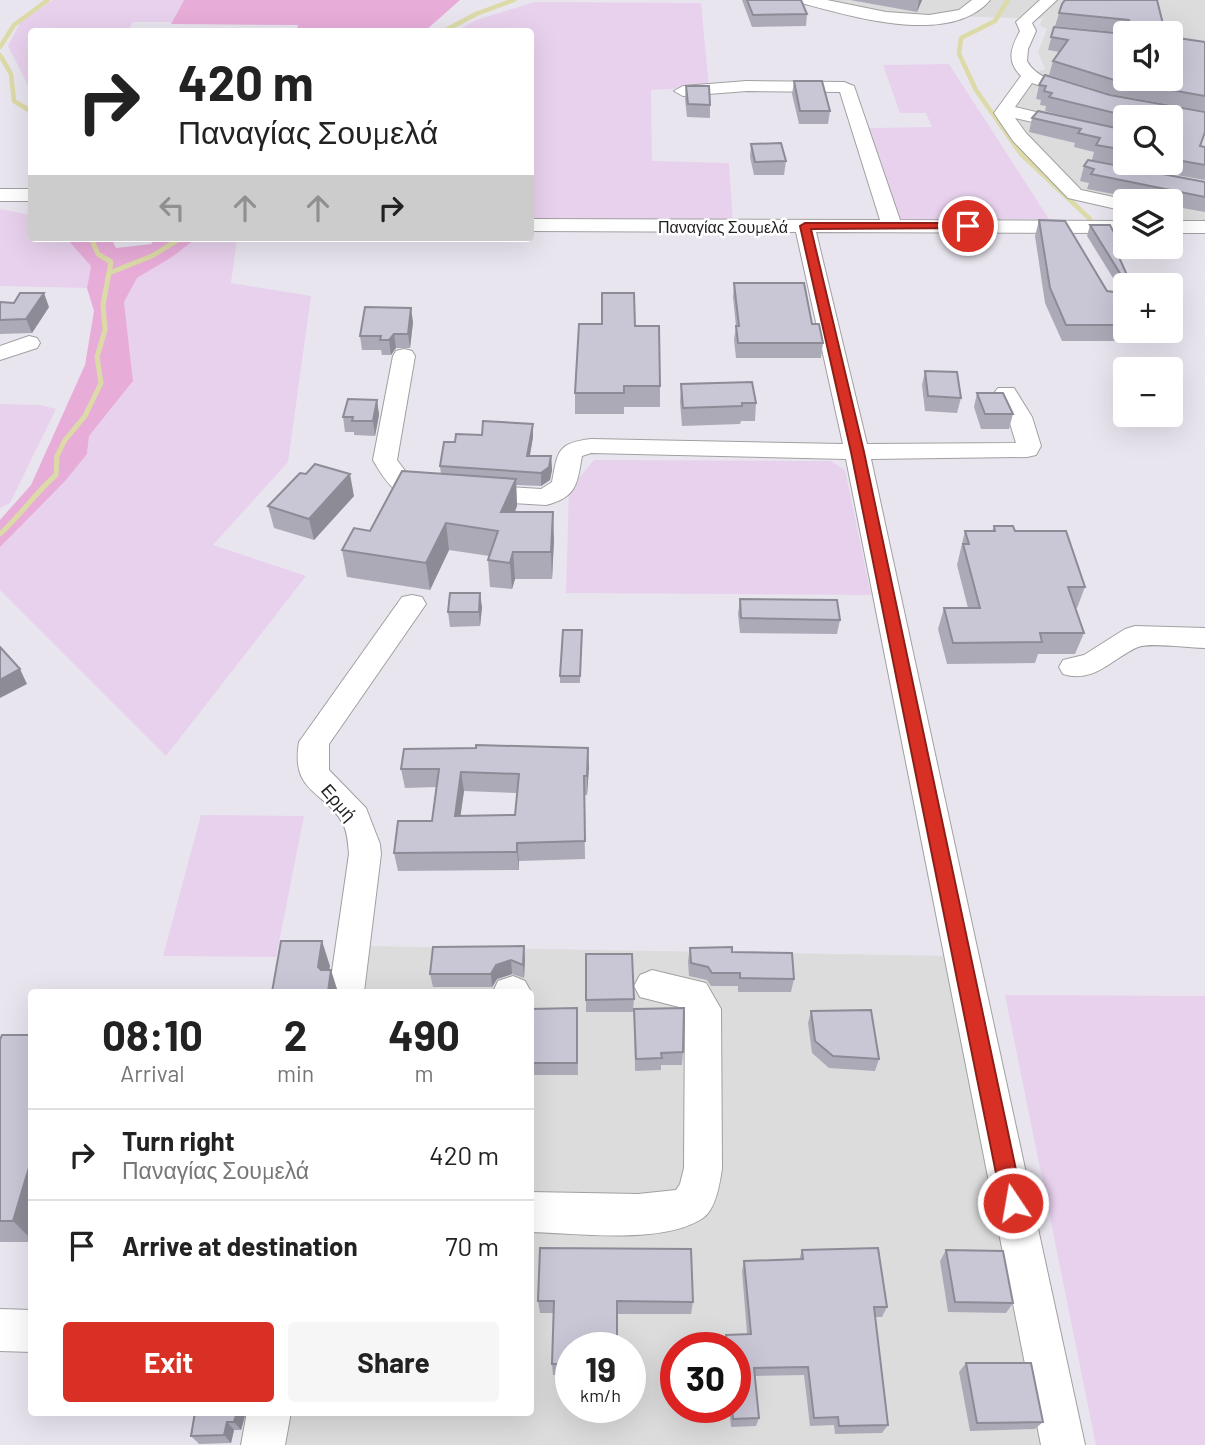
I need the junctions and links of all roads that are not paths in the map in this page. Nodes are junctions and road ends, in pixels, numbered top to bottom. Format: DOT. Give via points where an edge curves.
graph roads {
  1 [pos="806,0"];
  2 [pos="982,0"];
  3 [pos="1049,0"];
  4 [pos="1031,75"];
  5 [pos="683,91"];
  6 [pos="1089,96"];
  7 [pos="1004,110"];
  8 [pos="1113,135"];
  9 [pos="1039,159"];
  10 [pos="1076,166"];
  11 [pos="0,195"];
  12 [pos="28,195"];
  13 [pos="1113,202"];
  14 [pos="534,225"];
  15 [pos="805,226"];
  16 [pos="892,226"];
  17 [pos="1068,226"];
  18 [pos="1113,227"];
  19 [pos="1183,227"];
  20 [pos="1205,227"];
  21 [pos="1081,247"];
  22 [pos="29,343"];
  23 [pos="0,353"];
  24 [pos="404,356"];
  25 [pos="1006,393"];
  26 [pos="857,452"];
  27 [pos="412,604"];
  28 [pos="1205,638"];
  29 [pos="1073,667"];
  30 [pos="652,986"];
  31 [pos="346,989"];
  32 [pos="534,1212"];
  33 [pos="0,1330"];
  34 [pos="28,1331"];
  35 [pos="268,1416"];
  36 [pos="263,1445"];
  37 [pos="1063,1445"];
  1 -- 2 [label="street" via="915,19 963,14"];
  3 -- 4 [label="street" via="1024,22 1035,32 1019,52 1019,62"];
  4 -- 6 [label="street"];
  4 -- 7 [label="street"];
  5 -- 16 [label="street" via="844,87"];
  7 -- 8 [label="street"];
  7 -- 9 [label="street" via="1003,116"];
  9 -- 10 [label="street"];
  9 -- 13 [label="street" via="1075,194"];
  11 -- 12 [label="street"];
  14 -- 15 [label="street, Παναγίας Σουμελά"];
  15 -- 16 [label="street, Παναγίας Σουμελά"];
  15 -- 26 [label="street"];
  16 -- 17 [label="street, Παναγίας Σουμελά"];
  17 -- 18 [label="street, Παναγίας Σουμελά"];
  17 -- 21 [label="street"];
  19 -- 20 [label="street"];
  22 -- 23 [label="street"];
  24 -- 26 [label="street" via="385,460 405,487 546,498 564,486 570,453 577,447"];
  25 -- 26 [label="street" via="1020,417 1027,450"];
  26 -- 37 [label="street"];
  27 -- 31 [label="street, Ερμή" via="314,742 309,759 313,773 354,815 363,834 365,854"];
  28 -- 29 [label="street" via="1135,636 1091,664"];
  30 -- 32 [label="street" via="694,994 704,1009 703,1168 698,1190 689,1204 671,1210"];
  33 -- 34 [label="street"];
  35 -- 36 [label="street"];
}
